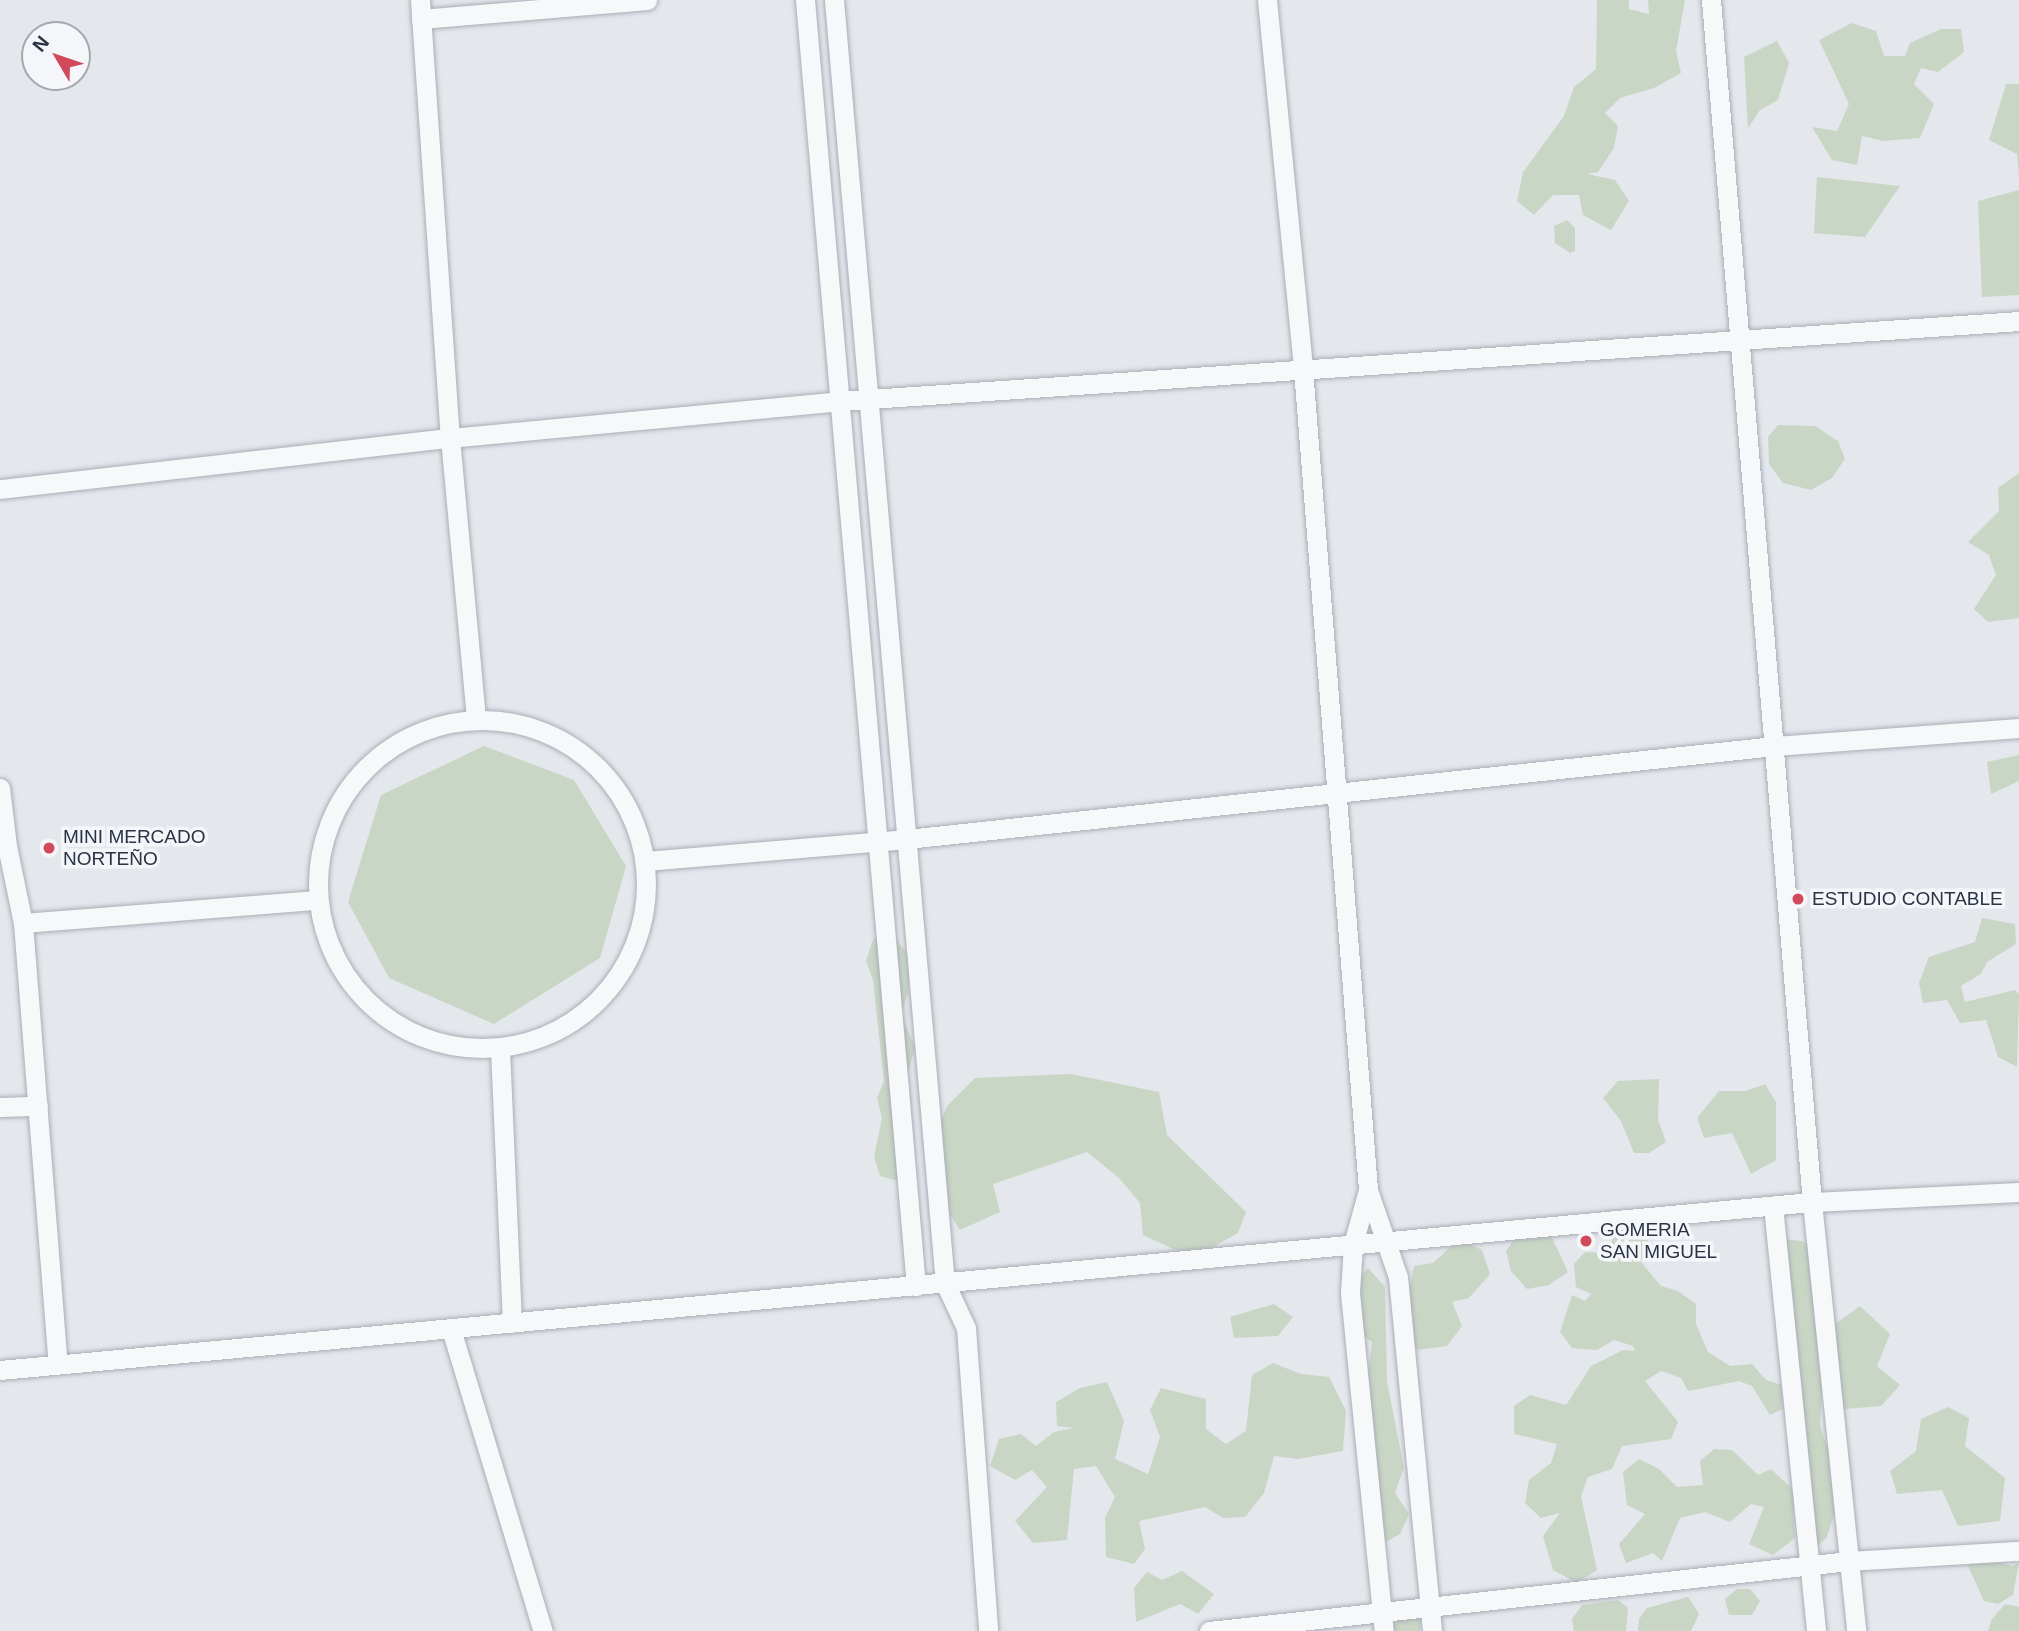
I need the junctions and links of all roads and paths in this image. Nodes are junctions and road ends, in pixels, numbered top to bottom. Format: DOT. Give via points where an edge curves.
graph roads {
  1 [pos="647,0"];
  2 [pos="805,0"];
  3 [pos="834,0"];
  4 [pos="1267,0"];
  5 [pos="1711,0"];
  6 [pos="420,9"];
  7 [pos="2019,321"];
  8 [pos="1738,337"];
  9 [pos="1303,369"];
  10 [pos="869,399"];
  11 [pos="840,401"];
  12 [pos="450,438"];
  13 [pos="0,489"];
  14 [pos="476,718"];
  15 [pos="2019,727"];
  16 [pos="1774,746"];
  17 [pos="0,788"];
  18 [pos="1335,792"];
  19 [pos="907,839"];
  20 [pos="878,842"];
  21 [pos="4,846"];
  22 [pos="646,862"];
  23 [pos="317,900"];
  24 [pos="23,923"];
  25 [pos="500,1049"];
  26 [pos="37,1106"];
  27 [pos="0,1107"];
  28 [pos="1368,1190"];
  29 [pos="2019,1192"];
  30 [pos="1812,1202"];
  31 [pos="1773,1206"];
  32 [pos="1385,1241"];
  33 [pos="1353,1244"];
  34 [pos="945,1283"];
  35 [pos="916,1286"];
  36 [pos="512,1323"];
  37 [pos="451,1329"];
  38 [pos="58,1365"];
  39 [pos="0,1370"];
  40 [pos="2019,1551"];
  41 [pos="1849,1561"];
  42 [pos="1810,1567"];
  43 [pos="1430,1607"];
  44 [pos="1383,1621"];
  45 [pos="543,1631"];
  46 [pos="988,1631"];
  47 [pos="1209,1631"];
  48 [pos="1432,1631"];
  49 [pos="1816,1631"];
  50 [pos="1856,1631"];
  1 -- 6 [label="street"];
  2 -- 11 [label="street"];
  3 -- 10 [label="street"];
  4 -- 9 [label="street"];
  5 -- 8 [label="street"];
  6 -- 12 [label="street"];
  7 -- 8 [label="street"];
  8 -- 9 [label="street"];
  8 -- 16 [label="street"];
  9 -- 10 [label="street"];
  9 -- 18 [label="street"];
  10 -- 11 [label="street"];
  10 -- 19 [label="street"];
  11 -- 12 [label="street"];
  11 -- 20 [label="street"];
  12 -- 13 [label="street"];
  12 -- 14 [label="street"];
  14 -- 22 [label="street" via="524,724 569,742 606,774 626,804"];
  14 -- 23 [label="street" via="423,730 368,766 342,797 321,846"];
  15 -- 16 [label="street"];
  16 -- 18 [label="street"];
  16 -- 30 [label="street"];
  17 -- 21 [label="street"];
  18 -- 19 [label="street"];
  18 -- 28 [label="street"];
  19 -- 20 [label="street"];
  19 -- 34 [label="street"];
  20 -- 22 [label="street"];
  20 -- 35 [label="street"];
  21 -- 24 [label="street"];
  22 -- 25 [label="street" via="645,914 627,964 603,995 551,1034"];
  23 -- 24 [label="street"];
  23 -- 25 [label="street" via="330,951 358,995 399,1028 448,1046"];
  24 -- 26 [label="street"];
  25 -- 36 [label="street"];
  26 -- 27 [label="street"];
  26 -- 38 [label="street"];
  28 -- 32 [label="street"];
  28 -- 33 [label="street"];
  29 -- 30 [label="street"];
  30 -- 31 [label="street"];
  30 -- 41 [label="street"];
  31 -- 32 [label="street"];
  31 -- 42 [label="street"];
  32 -- 33 [label="street"];
  32 -- 43 [label="street" via="1398,1277"];
  33 -- 34 [label="street"];
  33 -- 44 [label="street" via="1350,1293"];
  34 -- 35 [label="street"];
  34 -- 46 [label="street" via="966,1328"];
  35 -- 36 [label="street"];
  36 -- 37 [label="street"];
  37 -- 38 [label="street"];
  37 -- 45 [label="street"];
  38 -- 39 [label="street"];
  40 -- 41 [label="street"];
  41 -- 42 [label="street"];
  41 -- 50 [label="street"];
  42 -- 43 [label="street"];
  42 -- 49 [label="street"];
  43 -- 44 [label="street"];
  43 -- 48 [label="street"];
  44 -- 47 [label="street"];
}
